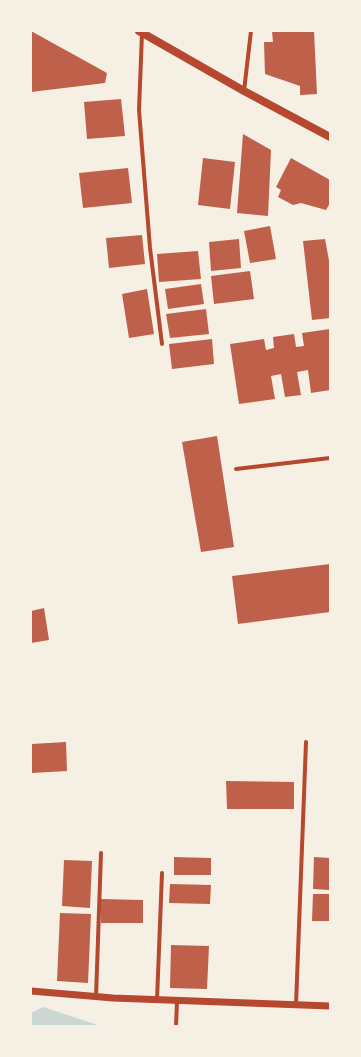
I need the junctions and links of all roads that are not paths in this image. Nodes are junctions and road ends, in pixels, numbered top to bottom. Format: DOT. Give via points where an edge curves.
graph roads {
  1 [pos="251,31"];
  2 [pos="141,32"];
  3 [pos="244,91"];
  4 [pos="330,137"];
  5 [pos="162,344"];
  6 [pos="330,458"];
  7 [pos="236,469"];
  8 [pos="306,742"];
  9 [pos="101,853"];
  10 [pos="162,873"];
  11 [pos="31,991"];
  12 [pos="96,997"];
  13 [pos="157,1000"];
  14 [pos="177,1001"];
  15 [pos="296,1005"];
  16 [pos="330,1006"];
  17 [pos="176,1026"];
  1 -- 3 [label="street"];
  2 -- 3 [label="main road"];
  2 -- 5 [label="street" via="139,110 150,248"];
  3 -- 4 [label="main road"];
  6 -- 7 [label="street"];
  8 -- 15 [label="street"];
  9 -- 12 [label="street"];
  10 -- 13 [label="street"];
  11 -- 12 [label="street"];
  12 -- 13 [label="street"];
  13 -- 14 [label="street"];
  14 -- 15 [label="street"];
  14 -- 17 [label="street"];
  15 -- 16 [label="street"];
}
